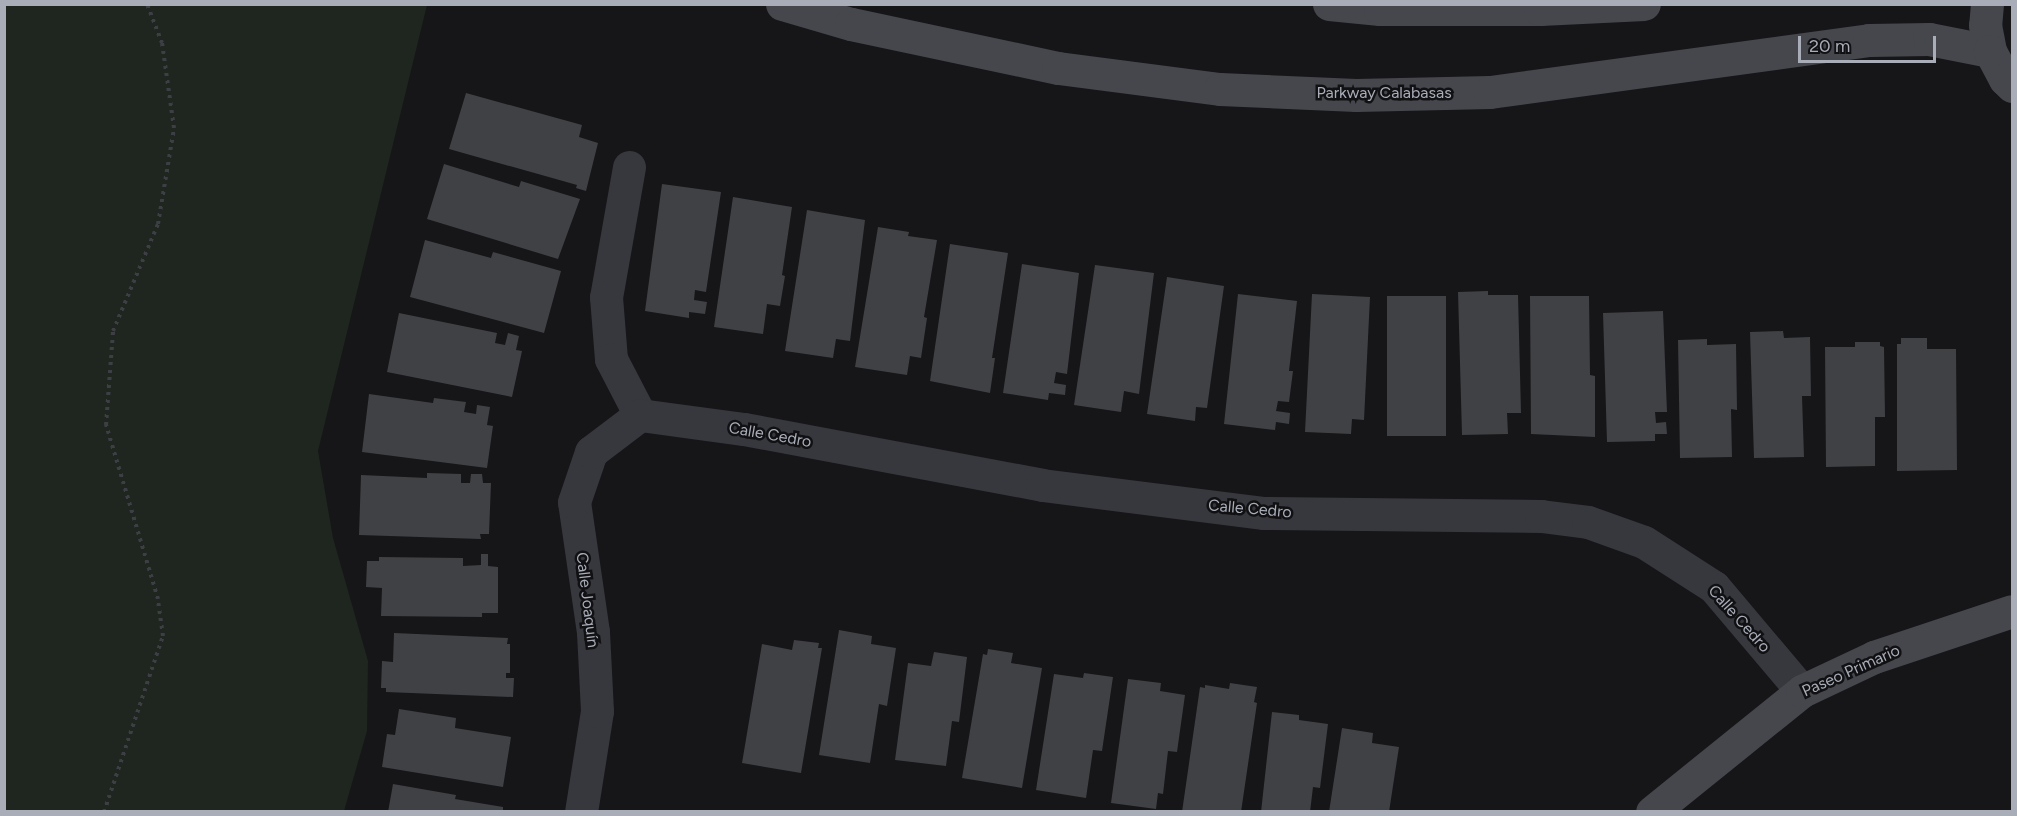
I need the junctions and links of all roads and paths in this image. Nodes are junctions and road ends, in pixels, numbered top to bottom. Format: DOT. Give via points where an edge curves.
graph roads {
  1 [pos="147,4"];
  2 [pos="782,4"];
  3 [pos="1329,4"];
  4 [pos="1644,4"];
  5 [pos="1986,4"];
  6 [pos="1990,51"];
  7 [pos="2013,86"];
  8 [pos="629,167"];
  9 [pos="640,416"];
  10 [pos="2013,611"];
  11 [pos="1802,691"];
  12 [pos="104,812"];
  13 [pos="582,812"];
  14 [pos="1652,812"];
  1 -- 12 [label="path" via="162,43 174,128 158,224 113,331 106,425 158,599 163,636"];
  2 -- 6 [label="street, Parkway Calabasas" via="851,24 1058,68 1220,89 1356,95 1490,92 1869,40 1929,39"];
  3 -- 4 [label="street" via="1380,9 1540,9"];
  5 -- 6 [label="street"];
  6 -- 7 [label="street"];
  8 -- 9 [label="street" via="606,297 611,359"];
  9 -- 11 [label="street, Calle Cedro" via="744,429 1042,485 1264,513 1541,516 1588,522 1644,542 1714,587"];
  9 -- 13 [label="street, Calle Joaquín" via="591,452 574,502 593,632 597,711"];
  10 -- 11 [label="street, Paseo Primario" via="1874,657"];
  11 -- 14 [label="street, Paseo Primario"];
}
